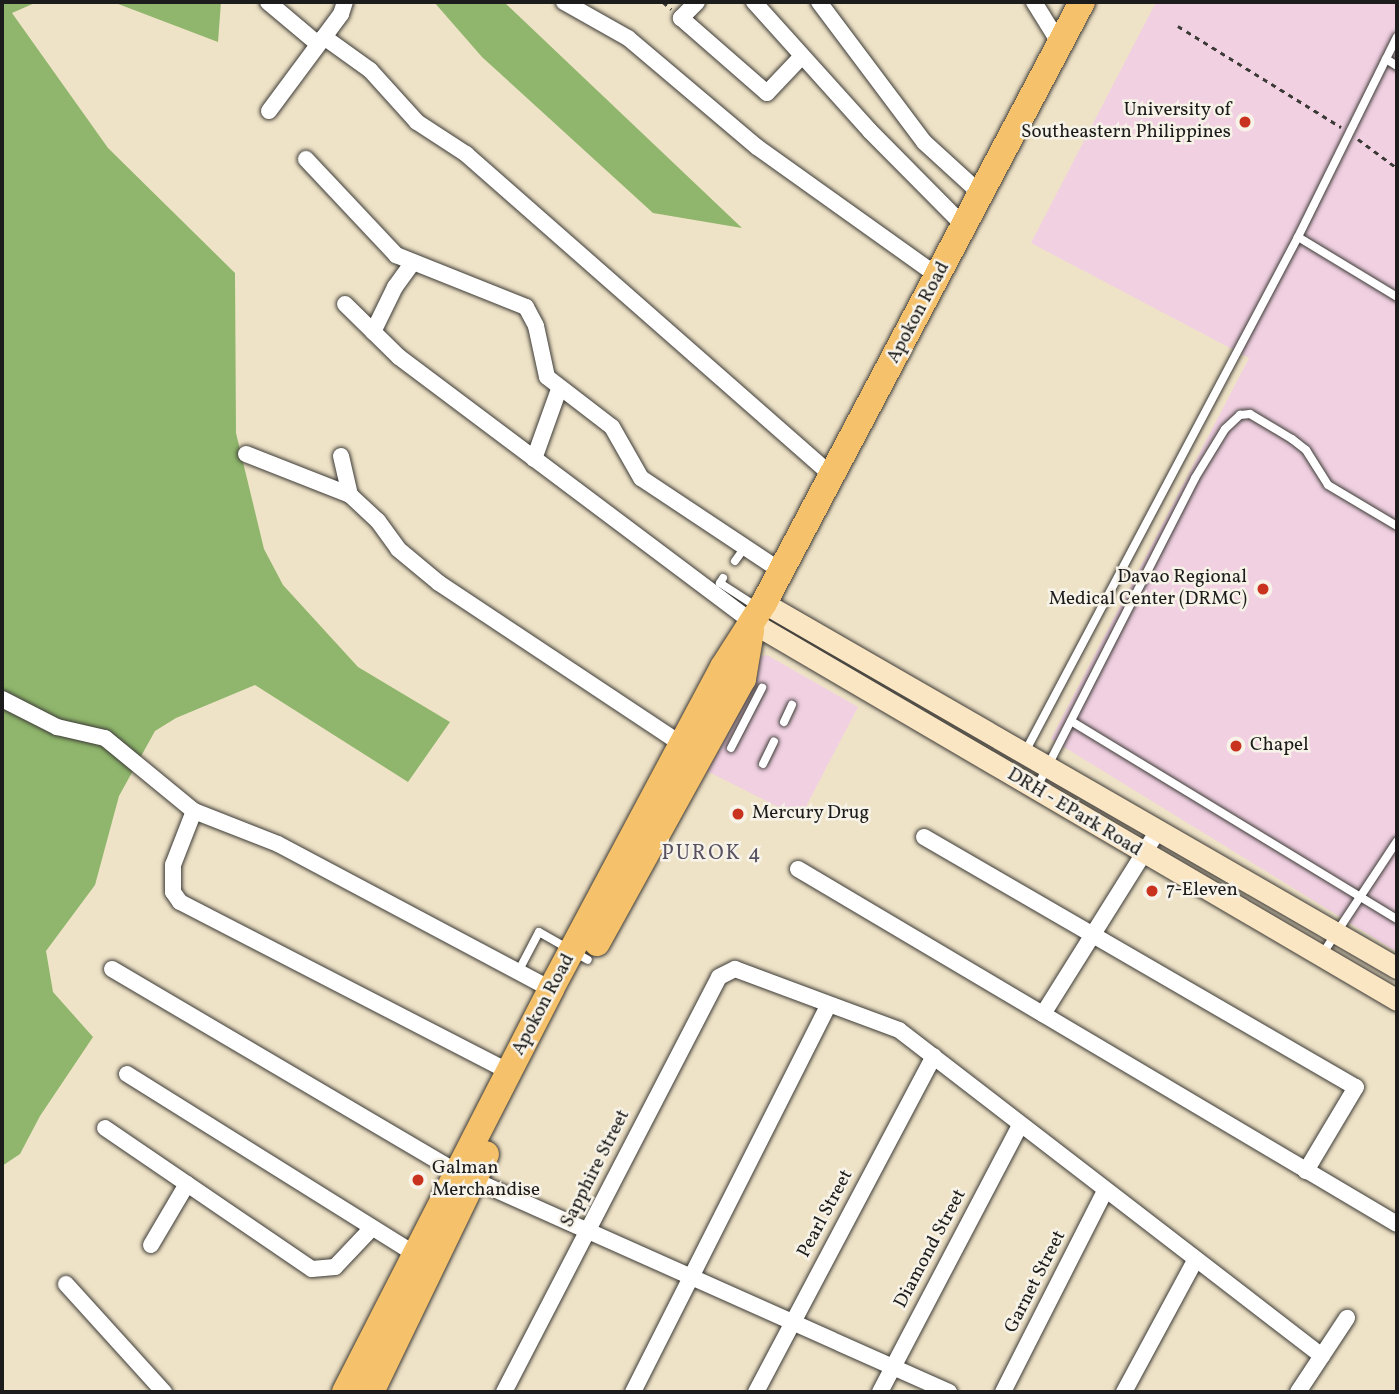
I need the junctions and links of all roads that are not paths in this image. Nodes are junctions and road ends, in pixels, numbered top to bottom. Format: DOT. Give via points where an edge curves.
graph roads {
  1 [pos="268,2"];
  2 [pos="345,2"];
  3 [pos="564,2"];
  4 [pos="697,2"];
  5 [pos="754,2"];
  6 [pos="819,2"];
  7 [pos="1034,2"];
  8 [pos="1083,2"];
  9 [pos="1397,37"];
  10 [pos="321,41"];
  11 [pos="1060,44"];
  12 [pos="801,57"];
  13 [pos="1385,59"];
  14 [pos="1397,66"];
  15 [pos="269,111"];
  16 [pos="306,159"];
  17 [pos="982,195"];
  18 [pos="965,227"];
  19 [pos="1298,237"];
  20 [pos="412,264"];
  21 [pos="938,276"];
  22 [pos="1397,297"];
  23 [pos="345,304"];
  24 [pos="373,332"];
  25 [pos="559,389"];
  26 [pos="246,454"];
  27 [pos="341,456"];
  28 [pos="534,459"];
  29 [pos="832,475"];
  30 [pos="350,495"];
  31 [pos="1397,526"];
  32 [pos="781,571"];
  33 [pos="723,578"];
  34 [pos="759,612"];
  35 [pos="762,688"];
  36 [pos="2,699"];
  37 [pos="792,705"];
  38 [pos="1071,721"];
  39 [pos="784,722"];
  40 [pos="775,741"];
  41 [pos="683,745"];
  42 [pos="731,748"];
  43 [pos="1024,755"];
  44 [pos="763,764"];
  45 [pos="1046,768"];
  46 [pos="1036,789"];
  47 [pos="194,811"];
  48 [pos="1157,832"];
  49 [pos="924,837"];
  50 [pos="1397,841"];
  51 [pos="1144,855"];
  52 [pos="798,869"];
  53 [pos="1361,898"];
  54 [pos="1397,919"];
  55 [pos="1339,933"];
  56 [pos="1092,935"];
  57 [pos="1324,953"];
  58 [pos="580,956"];
  59 [pos="1397,968"];
  60 [pos="112,969"];
  61 [pos="519,972"];
  62 [pos="551,989"];
  63 [pos="1397,1000"];
  64 [pos="828,1006"];
  65 [pos="1043,1014"];
  66 [pos="934,1056"];
  67 [pos="509,1072"];
  68 [pos="127,1074"];
  69 [pos="1020,1125"];
  70 [pos="105,1128"];
  71 [pos="1306,1171"];
  72 [pos="465,1176"];
  73 [pos="187,1184"];
  74 [pos="1105,1191"];
  75 [pos="1397,1224"];
  76 [pos="370,1230"];
  77 [pos="588,1230"];
  78 [pos="151,1245"];
  79 [pos="1196,1259"];
  80 [pos="424,1260"];
  81 [pos="692,1276"];
  82 [pos="66,1284"];
  83 [pos="1347,1318"];
  84 [pos="793,1322"];
  85 [pos="1322,1356"];
  86 [pos="893,1366"];
  87 [pos="164,1392"];
  88 [pos="345,1392"];
  89 [pos="371,1392"];
  90 [pos="504,1392"];
  91 [pos="633,1392"];
  92 [pos="756,1392"];
  93 [pos="880,1392"];
  94 [pos="948,1392"];
  95 [pos="1003,1392"];
  96 [pos="1124,1392"];
  97 [pos="1298,1392"];
  1 -- 10 [label="street"];
  2 -- 10 [label="street"];
  3 -- 21 [label="street" via="628,38 757,147"];
  4 -- 12 [label="street" via="681,18 767,93"];
  5 -- 12 [label="street"];
  6 -- 17 [label="street" via="924,142"];
  7 -- 11 [label="street"];
  8 -- 11 [label="highway, Apokon Road"];
  9 -- 13 [label="lane"];
  10 -- 15 [label="street"];
  10 -- 29 [label="street" via="370,70 417,122 466,154"];
  11 -- 17 [label="highway, Apokon Road"];
  12 -- 18 [label="street"];
  13 -- 14 [label="lane"];
  13 -- 19 [label="lane"];
  16 -- 20 [label="street" via="381,242"];
  17 -- 18 [label="highway, Apokon Road"];
  18 -- 21 [label="highway, Apokon Road"];
  19 -- 22 [label="lane"];
  19 -- 43 [label="lane"];
  20 -- 24 [label="street" via="395,286"];
  20 -- 25 [label="street" via="526,307 536,326 547,377"];
  21 -- 29 [label="highway, Apokon Road"];
  23 -- 24 [label="street"];
  24 -- 28 [label="street"];
  25 -- 28 [label="street"];
  25 -- 32 [label="street" via="612,427 635,468 652,486 740,554"];
  26 -- 30 [label="street"];
  27 -- 30 [label="street"];
  28 -- 34 [label="street"];
  29 -- 32 [label="highway, Apokon Road"];
  30 -- 41 [label="street" via="423,571"];
  31 -- 38 [label="lane" via="1328,485 1306,450 1292,439 1250,415 1240,415 1225,429 1195,478"];
  32 -- 34 [label="highway, Apokon Road"];
  33 -- 34 [label="lane" via="720,583"];
  34 -- 41 [label="highway, Apokon Road" via="723,667"];
  34 -- 43 [label="main road, DRH - EPark Road"];
  34 -- 46 [label="main road, DRH - EPark Road"];
  34 -- 58 [label="highway, Apokon Road" via="743,679"];
  35 -- 42 [label="lane"];
  36 -- 47 [label="street" via="57,727 105,738"];
  37 -- 39 [label="lane"];
  38 -- 45 [label="lane"];
  38 -- 53 [label="lane"];
  40 -- 44 [label="lane"];
  41 -- 58 [label="highway, Apokon Road"];
  43 -- 45 [label="main road, DRH - EPark Road"];
  45 -- 46 [label="lane"];
  45 -- 48 [label="main road, DRH - EPark Road"];
  46 -- 51 [label="main road, DRH - EPark Road"];
  47 -- 61 [label="street" via="278,844"];
  47 -- 67 [label="street" via="173,865 173,892 180,902"];
  48 -- 51 [label="street"];
  48 -- 55 [label="main road, DRH - EPark Road"];
  49 -- 56 [label="street"];
  50 -- 53 [label="lane"];
  51 -- 56 [label="street"];
  51 -- 57 [label="main road, DRH - EPark Road"];
  52 -- 65 [label="street"];
  53 -- 54 [label="lane"];
  53 -- 55 [label="lane"];
  55 -- 57 [label="lane"];
  55 -- 59 [label="main road, DRH - EPark Road"];
  56 -- 65 [label="street"];
  56 -- 71 [label="street" via="1356,1087"];
  57 -- 63 [label="main road, DRH - EPark Road"];
  58 -- 61 [label="lane" via="539,932"];
  58 -- 62 [label="highway, Apokon Road"];
  58 -- 72 [label="highway, Apokon Road"];
  60 -- 72 [label="street"];
  61 -- 62 [label="street"];
  62 -- 67 [label="highway, Apokon Road"];
  64 -- 66 [label="street" via="879,1020"];
  64 -- 77 [label="street, Sapphire Street" via="748,972 729,970 719,977"];
  64 -- 81 [label="street"];
  65 -- 71 [label="street"];
  66 -- 69 [label="street"];
  66 -- 84 [label="street, Pearl Street"];
  67 -- 72 [label="highway, Apokon Road"];
  68 -- 76 [label="street"];
  69 -- 74 [label="street"];
  69 -- 86 [label="street, Diamond Street"];
  70 -- 73 [label="street"];
  71 -- 75 [label="street"];
  72 -- 77 [label="street"];
  72 -- 80 [label="highway, Apokon Road"];
  73 -- 76 [label="street" via="319,1272 335,1267"];
  73 -- 78 [label="street"];
  74 -- 79 [label="street"];
  74 -- 95 [label="street, Garnet Street"];
  76 -- 80 [label="street"];
  77 -- 81 [label="street"];
  77 -- 90 [label="street, Sapphire Street"];
  79 -- 85 [label="street"];
  79 -- 96 [label="street"];
  80 -- 88 [label="highway, Apokon Road"];
  80 -- 89 [label="highway, Apokon Road"];
  81 -- 84 [label="street"];
  81 -- 91 [label="street"];
  82 -- 87 [label="street"];
  83 -- 85 [label="street"];
  84 -- 86 [label="street"];
  84 -- 92 [label="street, Pearl Street"];
  85 -- 97 [label="street"];
  86 -- 93 [label="street, Diamond Street"];
  86 -- 94 [label="street"];
}
